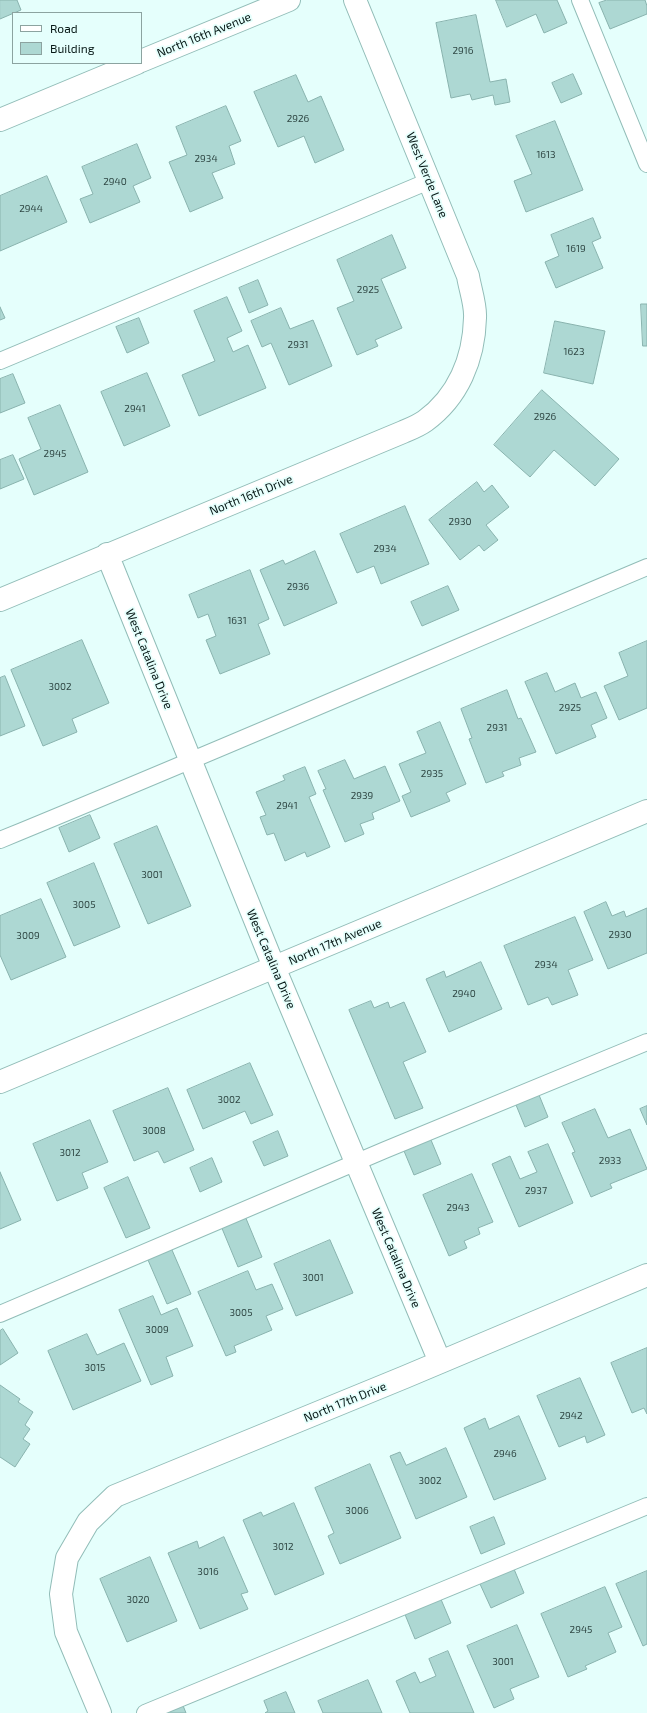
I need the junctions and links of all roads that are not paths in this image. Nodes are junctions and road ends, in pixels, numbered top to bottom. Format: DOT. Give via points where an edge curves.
graph roads {
  1 [pos="289,0"];
  2 [pos="356,0"];
  3 [pos="580,0"];
  4 [pos="142,61"];
  5 [pos="135,64"];
  6 [pos="0,120"];
  7 [pos="647,164"];
  8 [pos="429,181"];
  9 [pos="471,354"];
  10 [pos="0,361"];
  11 [pos="107,554"];
  12 [pos="647,567"];
  13 [pos="0,600"];
  14 [pos="190,760"];
  15 [pos="647,811"];
  16 [pos="0,840"];
  17 [pos="274,967"];
  18 [pos="647,1042"];
  19 [pos="0,1082"];
  20 [pos="356,1162"];
  21 [pos="647,1275"];
  22 [pos="0,1314"];
  23 [pos="440,1362"];
  24 [pos="647,1506"];
  25 [pos="100,1713"];
  26 [pos="146,1713"];
  1 -- 4 [label="street, North 16th Avenue"];
  2 -- 8 [label="street, West Verde Lane"];
  3 -- 7 [label="lane"];
  5 -- 6 [label="street"];
  8 -- 9 [label="street, West Verde Lane" via="468,276 475,317"];
  8 -- 10 [label="lane"];
  9 -- 11 [label="street, North 16th Drive" via="457,387 442,406 424,422"];
  11 -- 13 [label="street, North 16th Drive"];
  11 -- 14 [label="street, West Catalina Drive"];
  12 -- 14 [label="lane"];
  14 -- 16 [label="lane" via="158,776"];
  14 -- 17 [label="street, West Catalina Drive"];
  15 -- 17 [label="street, North 17th Avenue"];
  17 -- 19 [label="street, North 17th Avenue"];
  17 -- 20 [label="street, West Catalina Drive"];
  18 -- 20 [label="lane"];
  20 -- 22 [label="lane"];
  20 -- 23 [label="street, West Catalina Drive"];
  21 -- 23 [label="street, North 17th Drive"];
  23 -- 25 [label="street, North 17th Drive" via="115,1496 88,1522 67,1558 61,1594 66,1632"];
  24 -- 26 [label="lane"];
}
